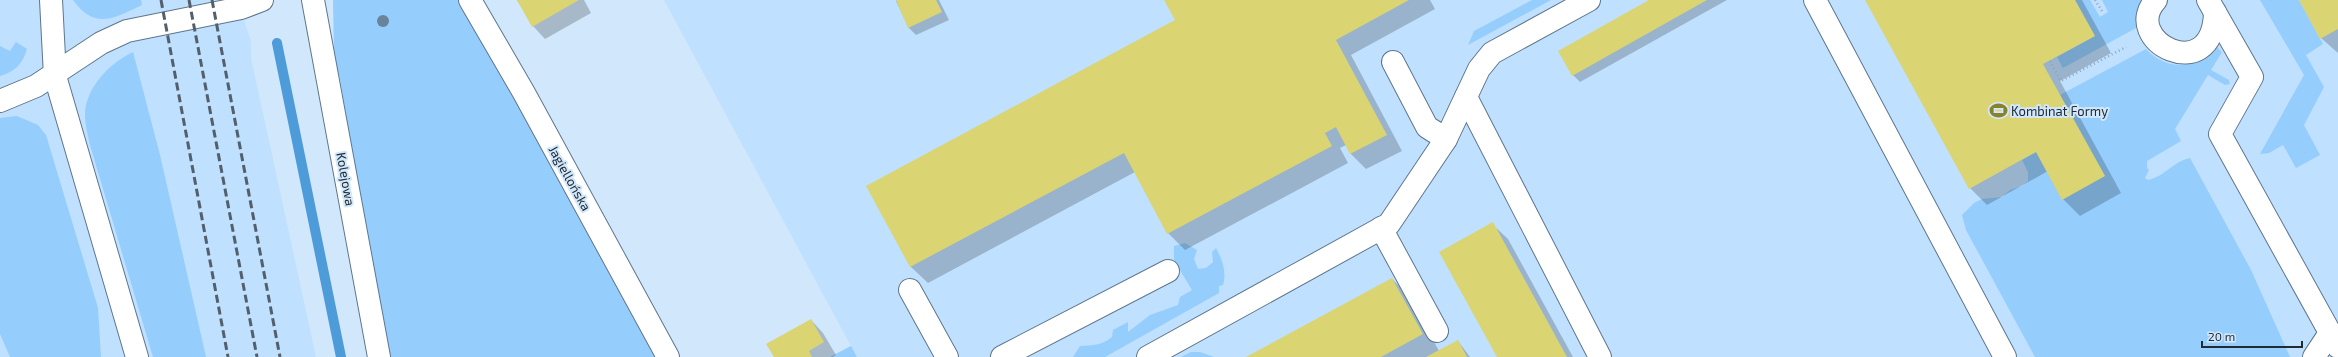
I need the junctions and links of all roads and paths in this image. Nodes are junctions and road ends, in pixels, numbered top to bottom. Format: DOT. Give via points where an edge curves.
graph roads {
  1 [pos="51,0"];
  2 [pos="262,0"];
  3 [pos="313,0"];
  4 [pos="470,0"];
  5 [pos="1589,0"];
  6 [pos="1815,0"];
  7 [pos="2095,0"];
  8 [pos="2156,0"];
  9 [pos="2211,6"];
  10 [pos="2102,11"];
  11 [pos="2151,33"];
  12 [pos="2050,61"];
  13 [pos="1393,62"];
  14 [pos="55,76"];
  15 [pos="1466,97"];
  16 [pos="0,100"];
  17 [pos="1446,140"];
  18 [pos="1381,228"];
  19 [pos="1168,272"];
  20 [pos="910,290"];
  21 [pos="1437,332"];
  22 [pos="2334,340"];
  23 [pos="137,357"];
  24 [pos="379,357"];
  25 [pos="668,357"];
  26 [pos="947,357"];
  27 [pos="1002,357"];
  28 [pos="1148,357"];
  29 [pos="1600,357"];
  30 [pos="2005,357"];
  31 [pos="2314,357"];
  1 -- 14 [label="street"];
  2 -- 14 [label="street" via="241,8 127,31 101,44"];
  3 -- 24 [label="street, Kolejowa"];
  4 -- 25 [label="street, Jagiellońska" via="524,93"];
  5 -- 15 [label="street" via="1492,53 1479,69"];
  6 -- 30 [label="street"];
  7 -- 10 [label="path"];
  8 -- 11 [label="street" via="2149,12"];
  9 -- 11 [label="street" via="2212,34 2206,43 2187,53 2176,53 2166,49 2157,43"];
  9 -- 22 [label="street" via="2252,77 2220,134"];
  11 -- 12 [label="path" via="2061,81"];
  13 -- 17 [label="street" via="1427,127"];
  14 -- 16 [label="street"];
  14 -- 23 [label="street"];
  15 -- 17 [label="street"];
  15 -- 29 [label="street"];
  17 -- 18 [label="street" via="1395,216"];
  18 -- 21 [label="street"];
  18 -- 28 [label="street"];
  19 -- 27 [label="street"];
  20 -- 26 [label="street"];
  22 -- 31 [label="street"];
}
